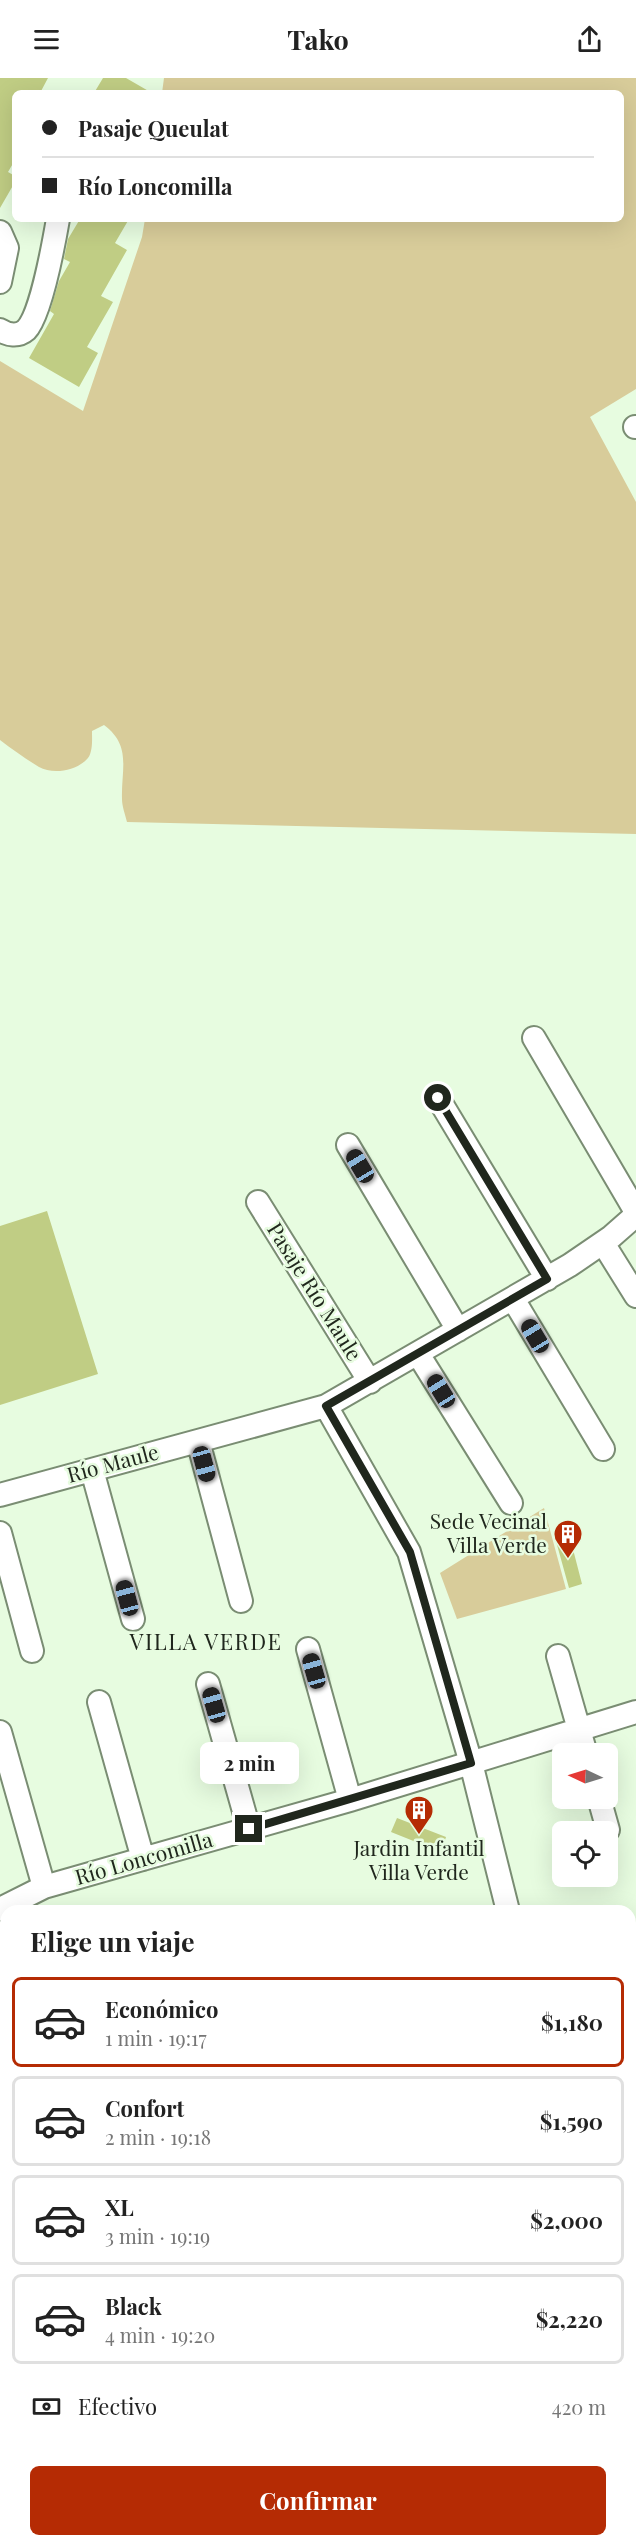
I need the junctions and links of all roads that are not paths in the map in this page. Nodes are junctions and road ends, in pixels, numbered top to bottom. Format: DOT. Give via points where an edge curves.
graph roads {
  1 [pos="57,222"];
  2 [pos="0,232"];
  3 [pos="0,282"];
  4 [pos="0,330"];
  5 [pos="534,1038"];
  6 [pos="438,1098"];
  7 [pos="348,1145"];
  8 [pos="258,1202"];
  9 [pos="636,1214"];
  10 [pos="603,1243"];
  11 [pos="547,1279"];
  12 [pos="636,1296"];
  13 [pos="513,1299"];
  14 [pos="458,1330"];
  15 [pos="418,1354"];
  16 [pos="370,1382"];
  17 [pos="326,1406"];
  18 [pos="198,1441"];
  19 [pos="603,1449"];
  20 [pos="92,1470"];
  21 [pos="0,1495"];
  22 [pos="511,1503"];
  23 [pos="0,1533"];
  24 [pos="241,1601"];
  25 [pos="132,1619"];
  26 [pos="308,1649"];
  27 [pos="32,1651"];
  28 [pos="558,1656"];
  29 [pos="208,1684"];
  30 [pos="99,1701"];
  31 [pos="636,1712"];
  32 [pos="579,1731"];
  33 [pos="0,1732"];
  34 [pos="583,1743"];
  35 [pos="471,1763"];
  36 [pos="350,1800"];
  37 [pos="249,1829"];
  38 [pos="143,1859"];
  39 [pos="44,1887"];
  40 [pos="10,1905"];
  41 [pos="506,1905"];
  1 -- 4 [label="street" via="31,323 17,334"];
  2 -- 3 [label="street" via="7,248"];
  5 -- 9 [label="street"];
  6 -- 11 [label="street"];
  7 -- 14 [label="street"];
  8 -- 16 [label="street, Pasaje Río Maule"];
  9 -- 10 [label="street, Río Maule"];
  10 -- 11 [label="street, Río Maule"];
  10 -- 12 [label="street"];
  11 -- 13 [label="street, Río Maule"];
  13 -- 14 [label="street, Río Maule"];
  13 -- 19 [label="street"];
  14 -- 15 [label="street, Río Maule"];
  15 -- 16 [label="street, Río Maule"];
  15 -- 22 [label="street"];
  16 -- 17 [label="street, Río Maule"];
  17 -- 18 [label="street, Río Maule"];
  17 -- 35 [label="street" via="410,1552"];
  18 -- 20 [label="street, Río Maule"];
  18 -- 24 [label="street"];
  20 -- 21 [label="street, Río Maule"];
  20 -- 25 [label="street"];
  23 -- 27 [label="street"];
  26 -- 36 [label="street"];
  28 -- 32 [label="street"];
  29 -- 37 [label="street"];
  30 -- 38 [label="street"];
  31 -- 32 [label="street, Río Loncomilla"];
  32 -- 34 [label="street"];
  32 -- 35 [label="street, Río Loncomilla"];
  33 -- 39 [label="street"];
  35 -- 36 [label="street, Río Loncomilla"];
  35 -- 41 [label="street"];
  36 -- 37 [label="street, Río Loncomilla"];
  37 -- 38 [label="street, Río Loncomilla"];
  38 -- 39 [label="street, Río Loncomilla"];
  39 -- 40 [label="street, Río Loncomilla"];
}
